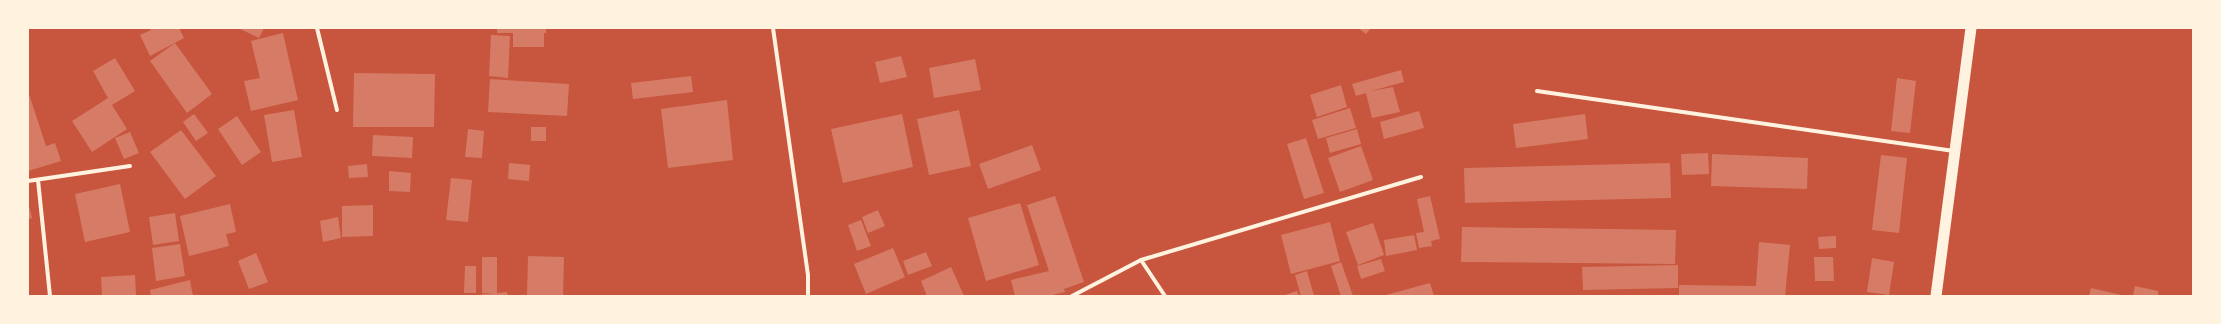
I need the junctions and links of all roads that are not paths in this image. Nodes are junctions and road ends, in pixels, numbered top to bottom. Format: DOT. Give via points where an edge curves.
graph roads {
  1 [pos="317,28"];
  2 [pos="773,28"];
  3 [pos="1971,28"];
  4 [pos="1537,91"];
  5 [pos="337,110"];
  6 [pos="1955,151"];
  7 [pos="130,166"];
  8 [pos="1422,176"];
  9 [pos="38,180"];
  10 [pos="28,181"];
  11 [pos="1141,260"];
  12 [pos="50,296"];
  13 [pos="808,296"];
  14 [pos="1072,296"];
  15 [pos="1164,296"];
  16 [pos="1936,296"];
  1 -- 5 [label="street"];
  2 -- 13 [label="street" via="808,275"];
  3 -- 6 [label="highway"];
  4 -- 6 [label="street"];
  6 -- 16 [label="highway"];
  7 -- 9 [label="street"];
  8 -- 11 [label="street"];
  9 -- 10 [label="street"];
  9 -- 12 [label="street"];
  11 -- 14 [label="street"];
  11 -- 15 [label="street"];
}
